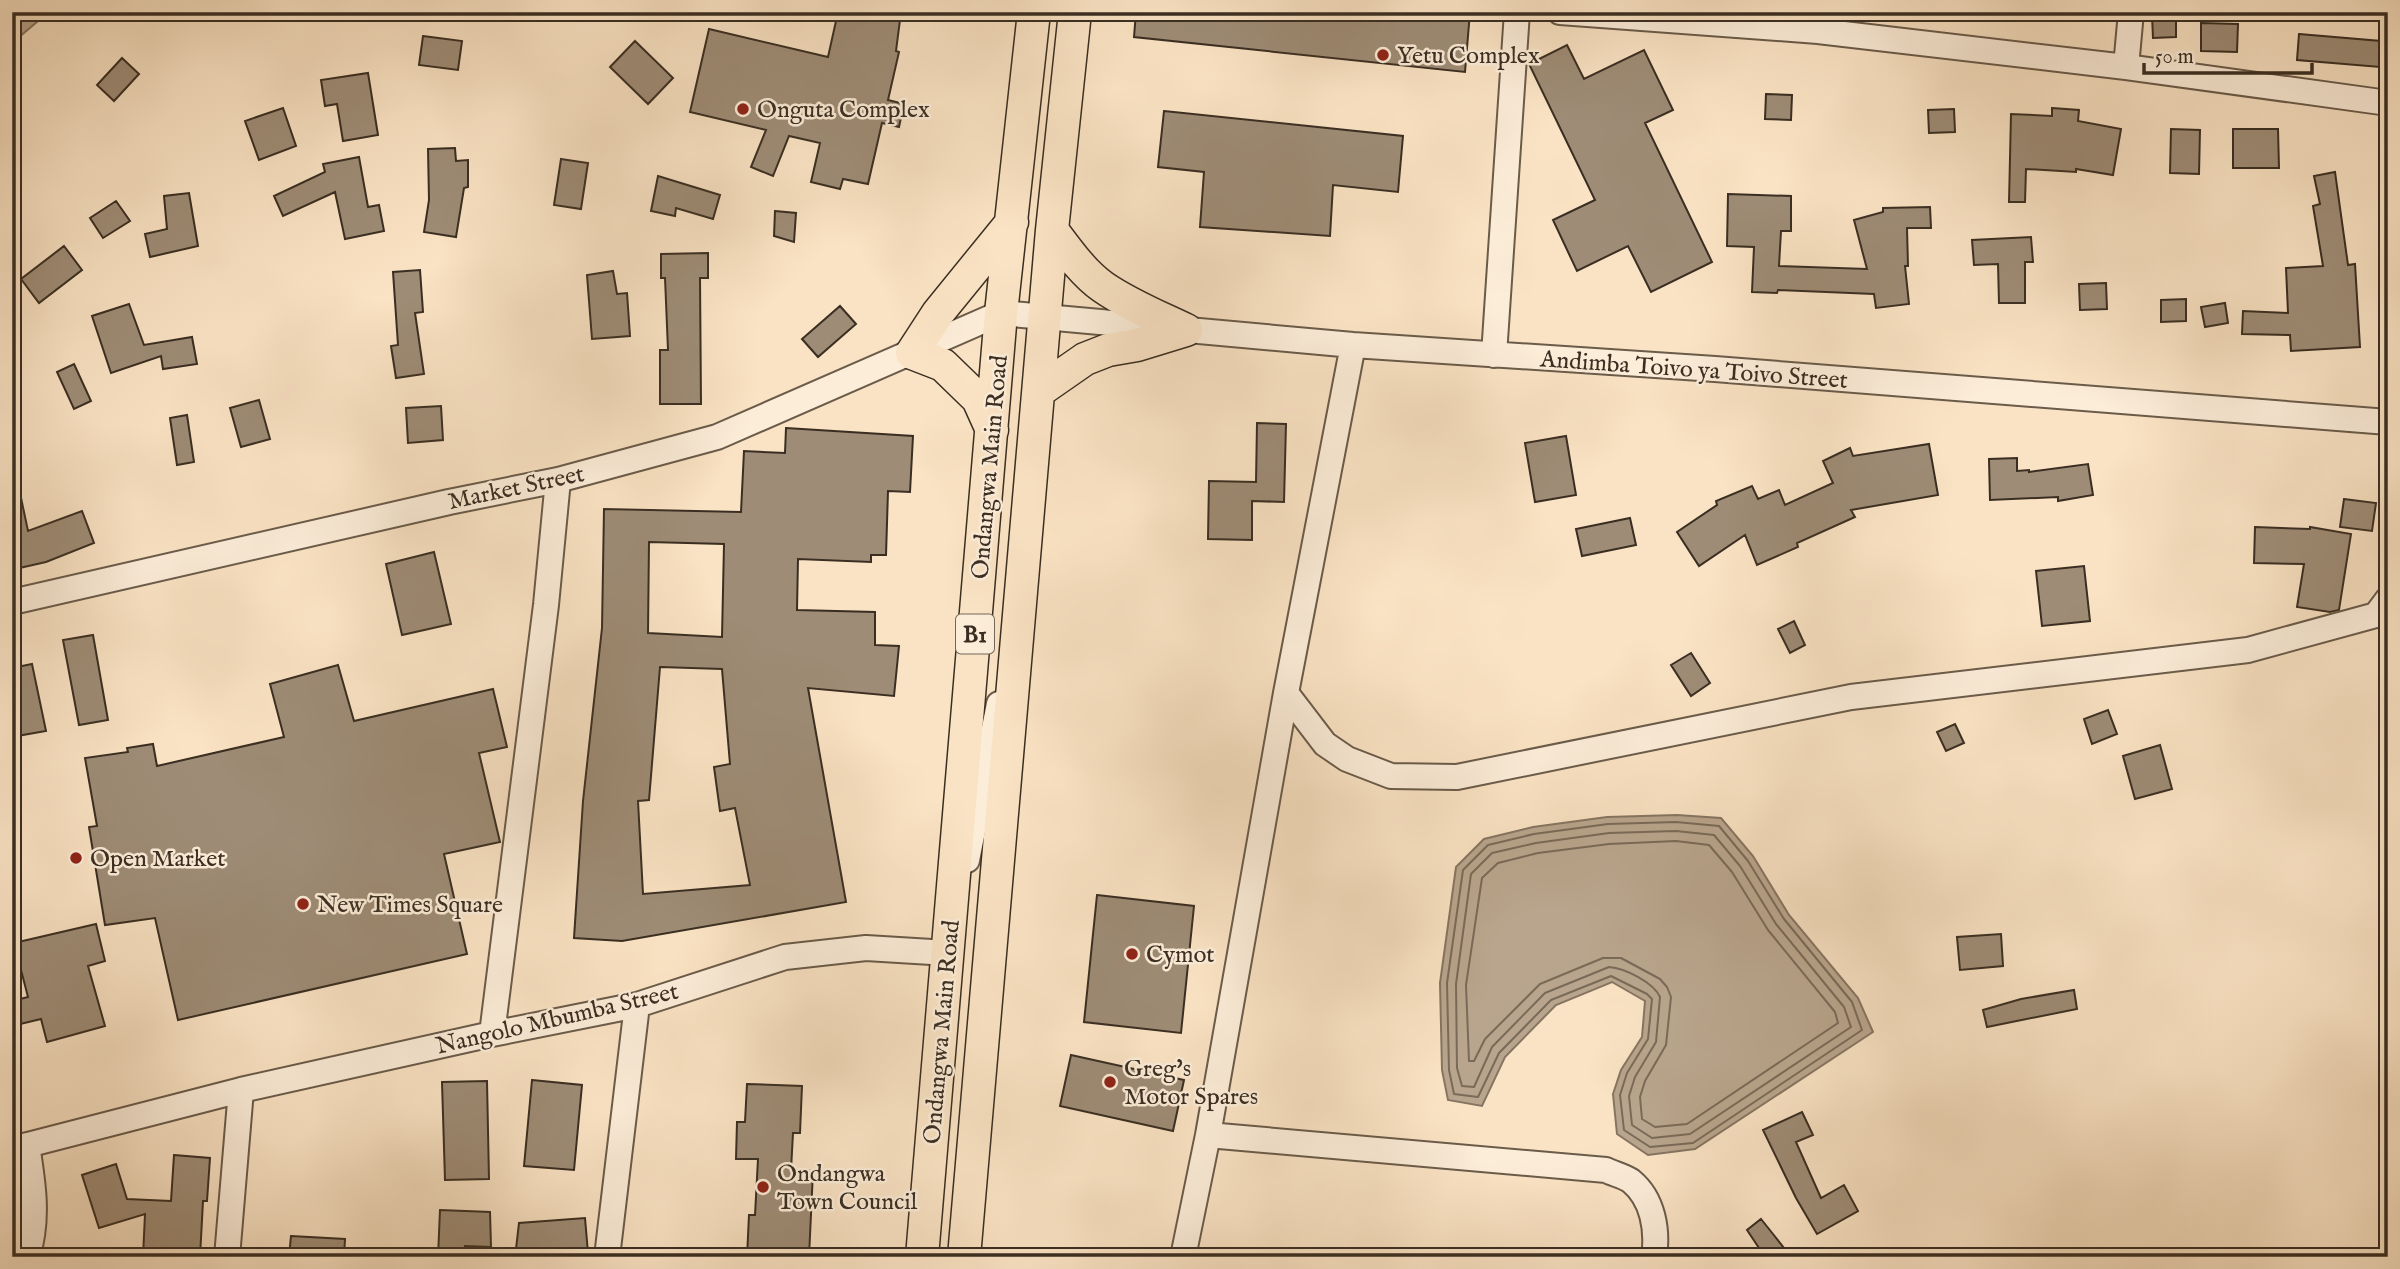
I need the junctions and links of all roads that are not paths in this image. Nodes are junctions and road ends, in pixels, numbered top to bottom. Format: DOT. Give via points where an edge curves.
graph roads {
  1 [pos="1034,12"];
  2 [pos="1075,12"];
  3 [pos="1517,12"];
  4 [pos="1560,12"];
  5 [pos="2130,12"];
  6 [pos="1818,22"];
  7 [pos="2126,67"];
  8 [pos="2388,103"];
  9 [pos="1012,222"];
  10 [pos="1052,230"];
  11 [pos="1001,313"];
  12 [pos="1045,318"];
  13 [pos="1186,330"];
  14 [pos="1353,345"];
  15 [pos="912,353"];
  16 [pos="1494,355"];
  17 [pos="1039,391"];
  18 [pos="2388,422"];
  19 [pos="992,430"];
  20 [pos="558,480"];
  21 [pos="1023,590"];
  22 [pos="2388,599"];
  23 [pos="12,603"];
  24 [pos="1286,693"];
  25 [pos="948,953"];
  26 [pos="637,1005"];
  27 [pos="492,1034"];
  28 [pos="241,1090"];
  29 [pos="1208,1135"];
  30 [pos="20,1147"];
  31 [pos="27,1257"];
  32 [pos="226,1257"];
  33 [pos="607,1257"];
  34 [pos="922,1257"];
  35 [pos="964,1257"];
  36 [pos="1183,1257"];
  37 [pos="1654,1257"];
  1 -- 9 [label="main road, Ondangwa Main Road / B1"];
  2 -- 10 [label="main road, Ondangwa Main Road / B1"];
  3 -- 16 [label="street"];
  4 -- 6 [label="street"];
  5 -- 7 [label="street"];
  6 -- 7 [label="street"];
  7 -- 8 [label="street"];
  9 -- 11 [label="main road, Ondangwa Main Road / B1"];
  9 -- 15 [label="main road" via="938,313"];
  10 -- 12 [label="main road, Ondangwa Main Road / B1"];
  10 -- 13 [label="main road" via="1070,256 1101,286"];
  11 -- 12 [label="street, Andimba Toivo ya Toivo Street"];
  11 -- 15 [label="street, Market Street"];
  11 -- 19 [label="main road, Ondangwa Main Road / B1"];
  12 -- 13 [label="street, Andimba Toivo ya Toivo Street"];
  12 -- 17 [label="main road, Ondangwa Main Road / B1"];
  13 -- 14 [label="street, Andimba Toivo ya Toivo Street"];
  13 -- 17 [label="main road" via="1085,359"];
  14 -- 16 [label="street, Andimba Toivo ya Toivo Street"];
  14 -- 24 [label="street"];
  15 -- 19 [label="main road" via="943,365 978,399"];
  15 -- 20 [label="street, Market Street" via="717,437"];
  16 -- 18 [label="street, Andimba Toivo ya Toivo Street"];
  17 -- 21 [label="main road, Ondangwa Main Road / B1"];
  19 -- 25 [label="main road, Ondangwa Main Road / B1"];
  20 -- 23 [label="street, Market Street"];
  20 -- 27 [label="street"];
  21 -- 25 [label="street"];
  21 -- 35 [label="main road, Ondangwa Main Road / B1"];
  22 -- 24 [label="street" via="2376,615 2248,650 1851,697 1457,777 1391,776 1346,760 1325,744"];
  24 -- 29 [label="street"];
  25 -- 26 [label="street, Nangolo Mbumba Street" via="866,948 785,957"];
  25 -- 34 [label="main road, Ondangwa Main Road / B1"];
  26 -- 27 [label="street, Nangolo Mbumba Street"];
  26 -- 33 [label="street"];
  27 -- 28 [label="street, Nangolo Mbumba Street"];
  28 -- 30 [label="street, Nangolo Mbumba Street"];
  28 -- 32 [label="street"];
  29 -- 36 [label="street"];
  29 -- 37 [label="street" via="1606,1171 1629,1180 1647,1197 1654,1220"];
  30 -- 31 [label="street" via="35,1196"];
}
